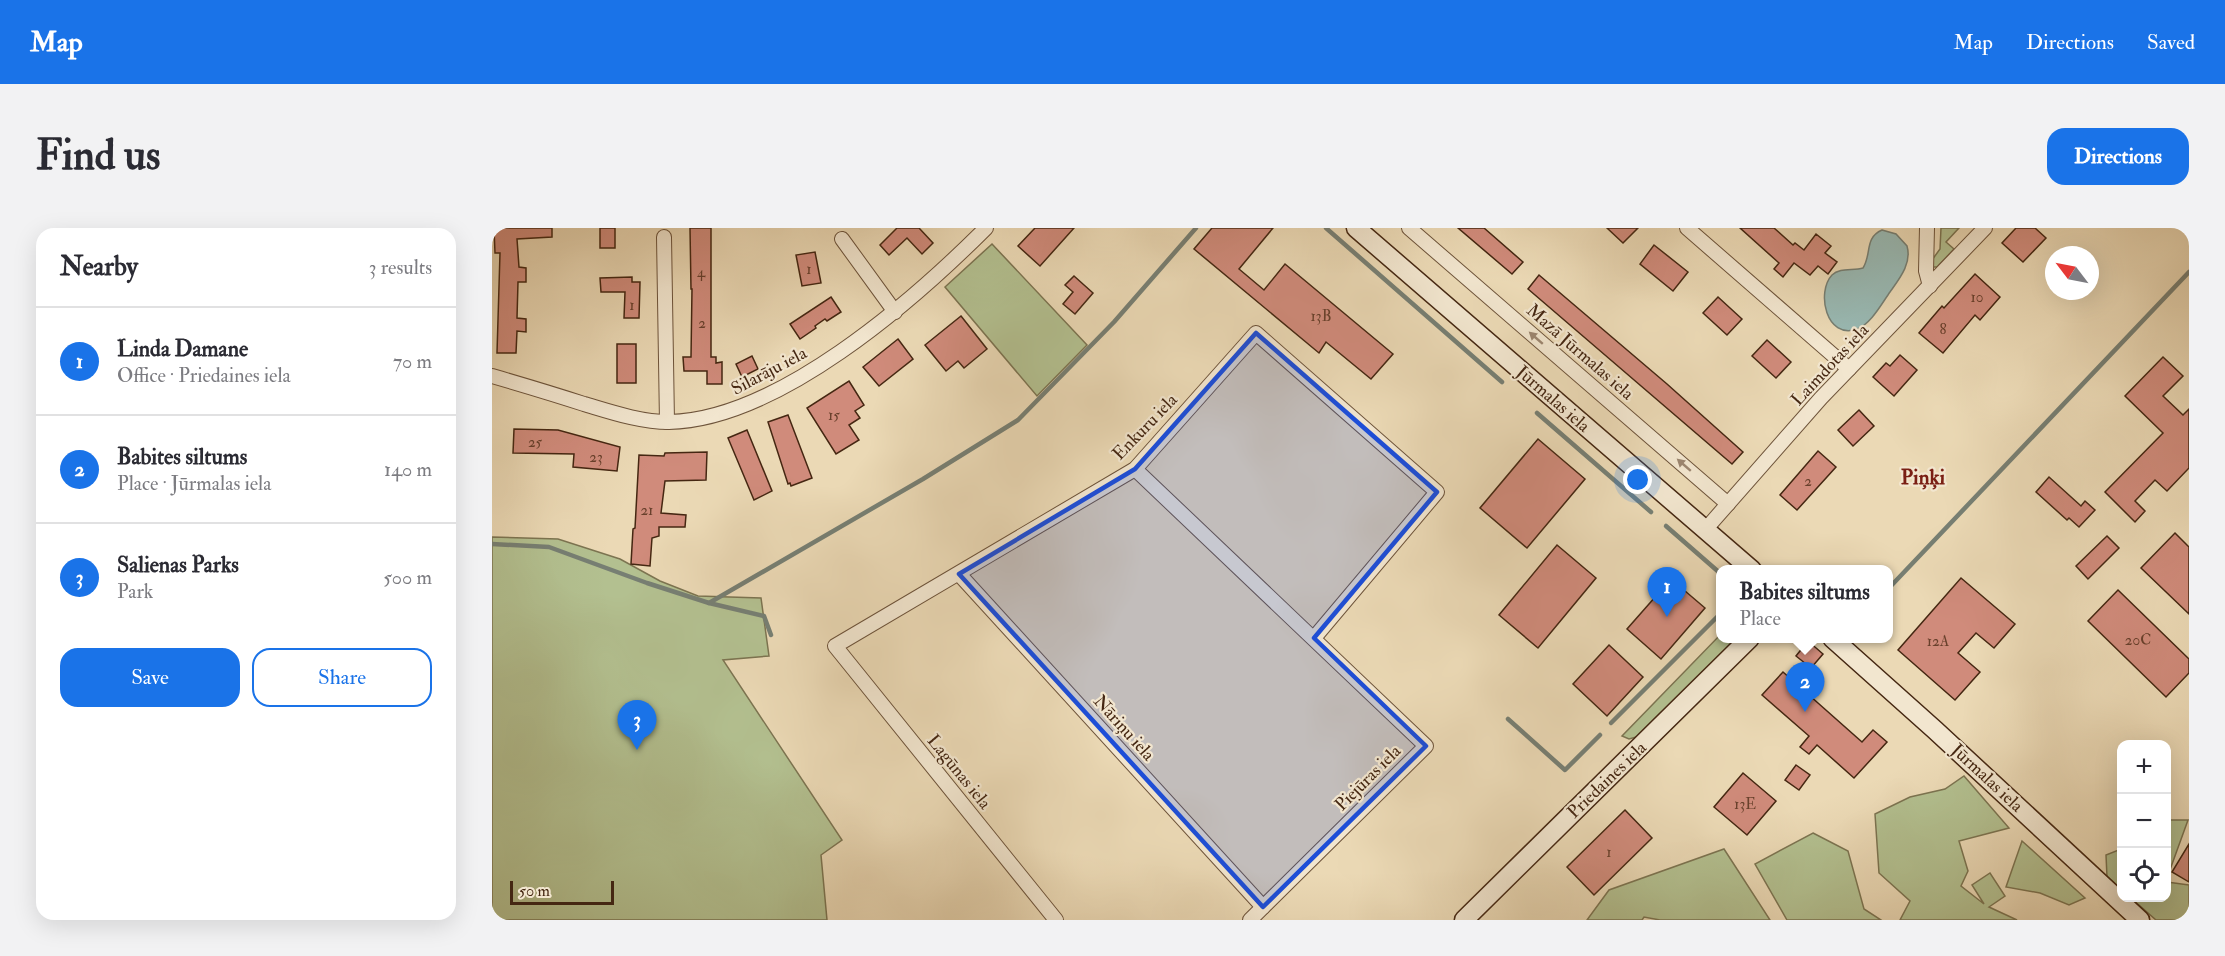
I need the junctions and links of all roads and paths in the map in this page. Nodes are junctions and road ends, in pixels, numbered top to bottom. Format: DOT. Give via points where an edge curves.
graph roads {
  1 [pos="986,228"];
  2 [pos="1356,228"];
  3 [pos="1408,228"];
  4 [pos="1687,228"];
  5 [pos="1927,228"];
  6 [pos="1985,228"];
  7 [pos="664,237"];
  8 [pos="842,238"];
  9 [pos="1930,286"];
  10 [pos="895,312"];
  11 [pos="1849,369"];
  12 [pos="492,376"];
  13 [pos="667,422"];
  14 [pos="1135,469"];
  15 [pos="1728,504"];
  16 [pos="1705,530"];
  17 [pos="1746,565"];
  18 [pos="959,574"];
  19 [pos="1314,638"];
  20 [pos="1746,643"];
  21 [pos="1837,643"];
  22 [pos="835,646"];
  23 [pos="1263,907"];
  24 [pos="1056,920"];
  25 [pos="1250,920"];
  26 [pos="1464,920"];
  27 [pos="2140,920"];
  1 -- 10 [label="street, Silarāju iela"];
  2 -- 16 [label="main road, Jūrmalas iela"];
  15 -- 3 [label="street, Mazā Jūrmalas iela, one-way"];
  4 -- 11 [label="street"];
  5 -- 9 [label="street" via="1926,271"];
  6 -- 9 [label="street, Laimdotas iela"];
  7 -- 13 [label="street"];
  8 -- 10 [label="street"];
  9 -- 11 [label="street, Laimdotas iela"];
  10 -- 13 [label="street, Silarāju iela" via="754,402 700,419"];
  11 -- 15 [label="street, Laimdotas iela"];
  12 -- 13 [label="street, Silarāju iela" via="613,412"];
  14 -- 18 [label="street, Enkuru iela"];
  14 -- 19 [label="street, Piejūras iela"];
  14 -- 19 [label="street, Enkuru iela" via="1256,333 1437,492"];
  15 -- 16 [label="street, Laimdotas iela"];
  16 -- 17 [label="main road, Jūrmalas iela"];
  18 -- 22 [label="street, Enkuru iela"];
  18 -- 23 [label="street, Nāriņu iela"];
  19 -- 23 [label="street, Piejūras iela" via="1426,746"];
  20 -- 26 [label="main road, Priedaines iela"];
  21 -- 27 [label="main road, Jūrmalas iela"];
  22 -- 24 [label="street, Lagūnas iela"];
  23 -- 25 [label="street, Piejūras iela"];
}
